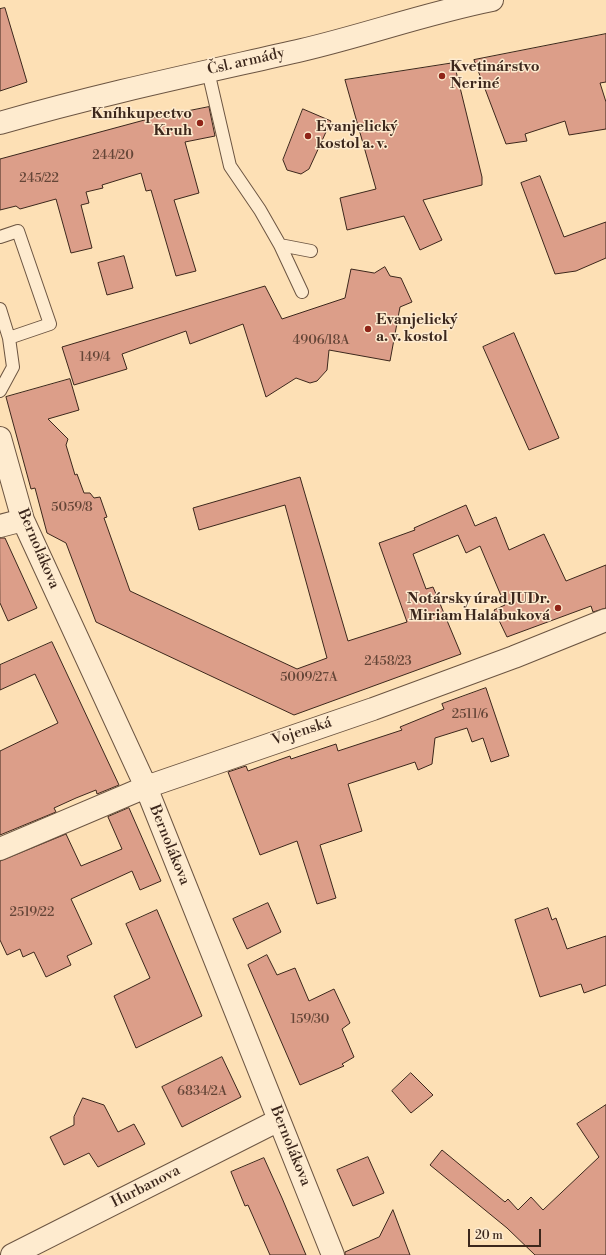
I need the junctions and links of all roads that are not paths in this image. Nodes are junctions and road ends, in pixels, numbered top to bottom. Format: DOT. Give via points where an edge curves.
graph roads {
  1 [pos="492,0"];
  2 [pos="208,71"];
  3 [pos="0,123"];
  4 [pos="0,237"];
  5 [pos="280,245"];
  6 [pos="311,252"];
  7 [pos="302,292"];
  8 [pos="0,309"];
  9 [pos="9,338"];
  10 [pos="0,391"];
  11 [pos="0,438"];
  12 [pos="23,520"];
  13 [pos="0,526"];
  14 [pos="606,620"];
  15 [pos="146,787"];
  16 [pos="0,849"];
  17 [pos="279,1120"];
  18 [pos="12,1255"];
  19 [pos="333,1255"];
  1 -- 2 [label="street, Čsl. armády" via="460,6 303,50"];
  2 -- 3 [label="street, Čsl. armády" via="68,103"];
  2 -- 5 [label="lane" via="230,166"];
  4 -- 9 [label="lane" via="18,231 50,324"];
  5 -- 6 [label="lane"];
  5 -- 7 [label="lane"];
  8 -- 9 [label="lane"];
  9 -- 10 [label="lane" via="13,367"];
  11 -- 12 [label="street, Bernolákova"];
  12 -- 13 [label="street"];
  12 -- 15 [label="street, Bernolákova"];
  14 -- 15 [label="street, Vojenská" via="374,709"];
  15 -- 16 [label="street, Vojenská"];
  15 -- 17 [label="street, Bernolákova"];
  17 -- 18 [label="street, Hurbanova"];
  17 -- 19 [label="street, Bernolákova"];
}
